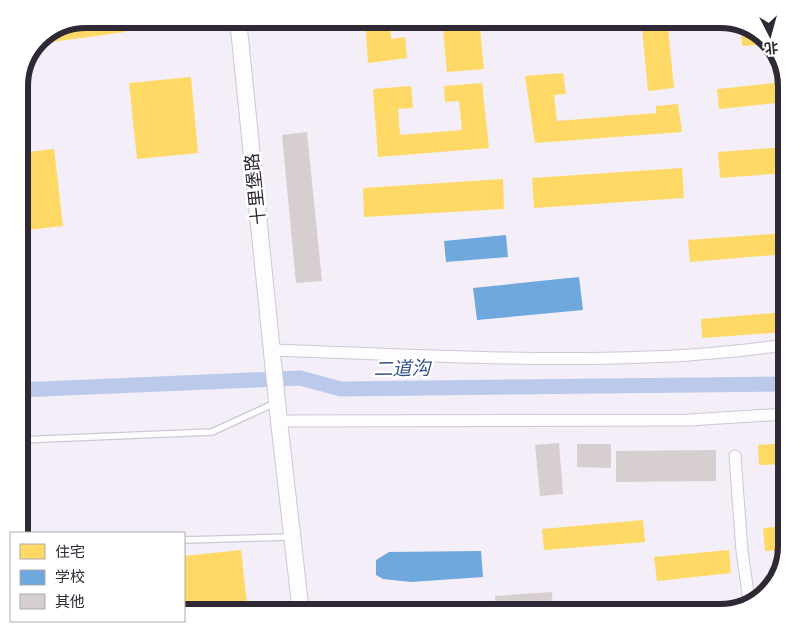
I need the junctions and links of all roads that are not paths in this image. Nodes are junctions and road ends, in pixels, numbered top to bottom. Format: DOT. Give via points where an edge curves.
graph roads {
  1 [pos="239,27"];
  2 [pos="778,346"];
  3 [pos="272,354"];
  4 [pos="276,395"];
  5 [pos="778,414"];
  6 [pos="279,421"];
  7 [pos="28,440"];
  8 [pos="735,456"];
  9 [pos="292,537"];
  10 [pos="185,540"];
  11 [pos="749,597"];
  12 [pos="300,604"];
  1 -- 3 [label="street, 十里堡路"];
  2 -- 3 [label="street" via="647,358"];
  3 -- 4 [label="street, 十里堡路"];
  4 -- 6 [label="street"];
  4 -- 7 [label="lane" via="212,432"];
  5 -- 6 [label="street" via="690,420"];
  6 -- 9 [label="street"];
  8 -- 11 [label="street"];
  9 -- 10 [label="lane"];
  9 -- 12 [label="street"];
}
